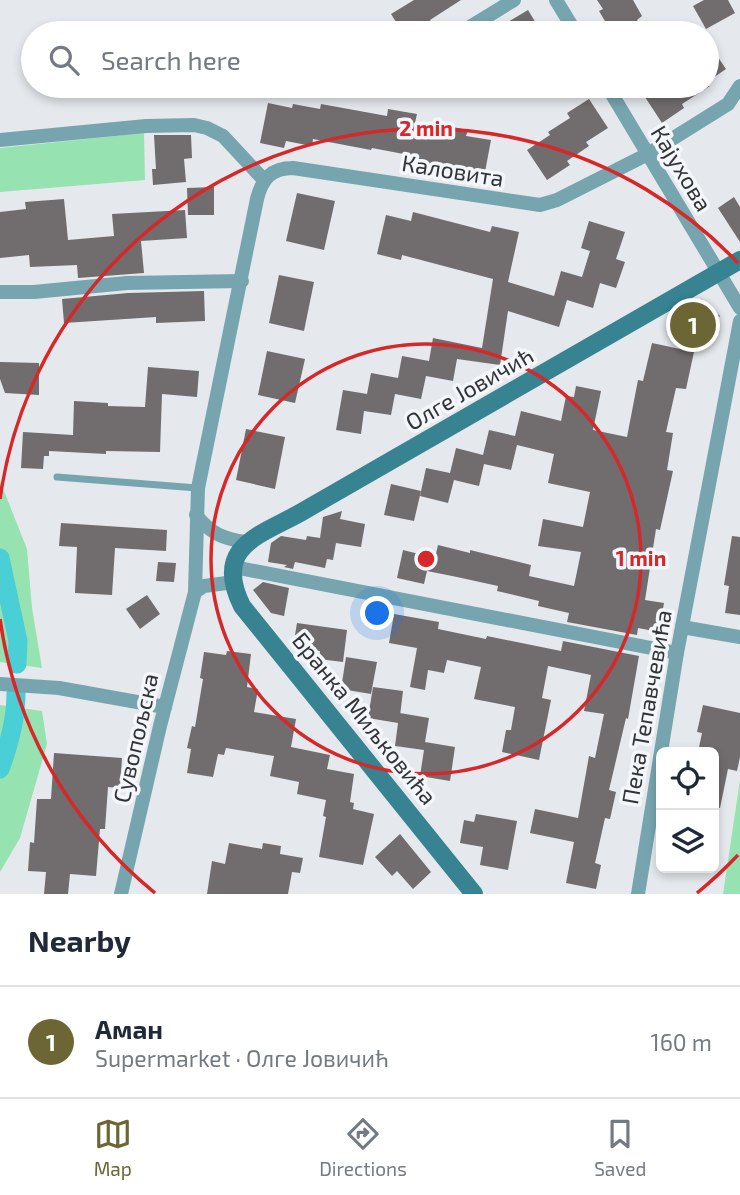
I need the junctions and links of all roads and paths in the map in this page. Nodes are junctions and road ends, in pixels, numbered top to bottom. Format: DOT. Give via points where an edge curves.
graph roads {
  1 [pos="514,0"];
  2 [pos="556,0"];
  3 [pos="480,21"];
  4 [pos="569,21"];
  5 [pos="740,86"];
  6 [pos="614,98"];
  7 [pos="0,140"];
  8 [pos="648,154"];
  9 [pos="263,179"];
  10 [pos="740,260"];
  11 [pos="718,273"];
  12 [pos="242,281"];
  13 [pos="0,292"];
  14 [pos="740,308"];
  15 [pos="740,321"];
  16 [pos="57,477"];
  17 [pos="198,488"];
  18 [pos="196,516"];
  19 [pos="246,542"];
  20 [pos="234,575"];
  21 [pos="195,592"];
  22 [pos="682,627"];
  23 [pos="740,637"];
  24 [pos="677,653"];
  25 [pos="0,684"];
  26 [pos="165,707"];
  27 [pos="121,894"];
  28 [pos="474,894"];
  29 [pos="638,894"];
  1 -- 3 [label="street"];
  2 -- 4 [label="street"];
  5 -- 8 [label="street, Каловита" via="728,104"];
  6 -- 8 [label="street, Кајухова"];
  7 -- 9 [label="street" via="194,125 223,136"];
  8 -- 9 [label="street, Каловита" via="540,205 293,168"];
  8 -- 11 [label="street, Кајухова"];
  9 -- 12 [label="street"];
  10 -- 11 [label="street, Олге Јовичић"];
  11 -- 14 [label="street"];
  11 -- 19 [label="street, Олге Јовичић"];
  12 -- 13 [label="street"];
  12 -- 17 [label="street"];
  15 -- 22 [label="street, Пека Тепавчевића"];
  16 -- 17 [label="lane"];
  17 -- 18 [label="street"];
  18 -- 19 [label="street" via="216,535"];
  18 -- 21 [label="street"];
  19 -- 20 [label="street" via="237,554"];
  20 -- 21 [label="street"];
  20 -- 24 [label="street"];
  20 -- 28 [label="street, Бранка Миљковића" via="242,606"];
  21 -- 26 [label="street, Сувопољска"];
  22 -- 23 [label="street"];
  22 -- 24 [label="street, Пека Тепавчевића"];
  24 -- 29 [label="street, Пека Тепавчевића"];
  25 -- 26 [label="street" via="59,688"];
  26 -- 27 [label="street, Сувопољска"];
}
